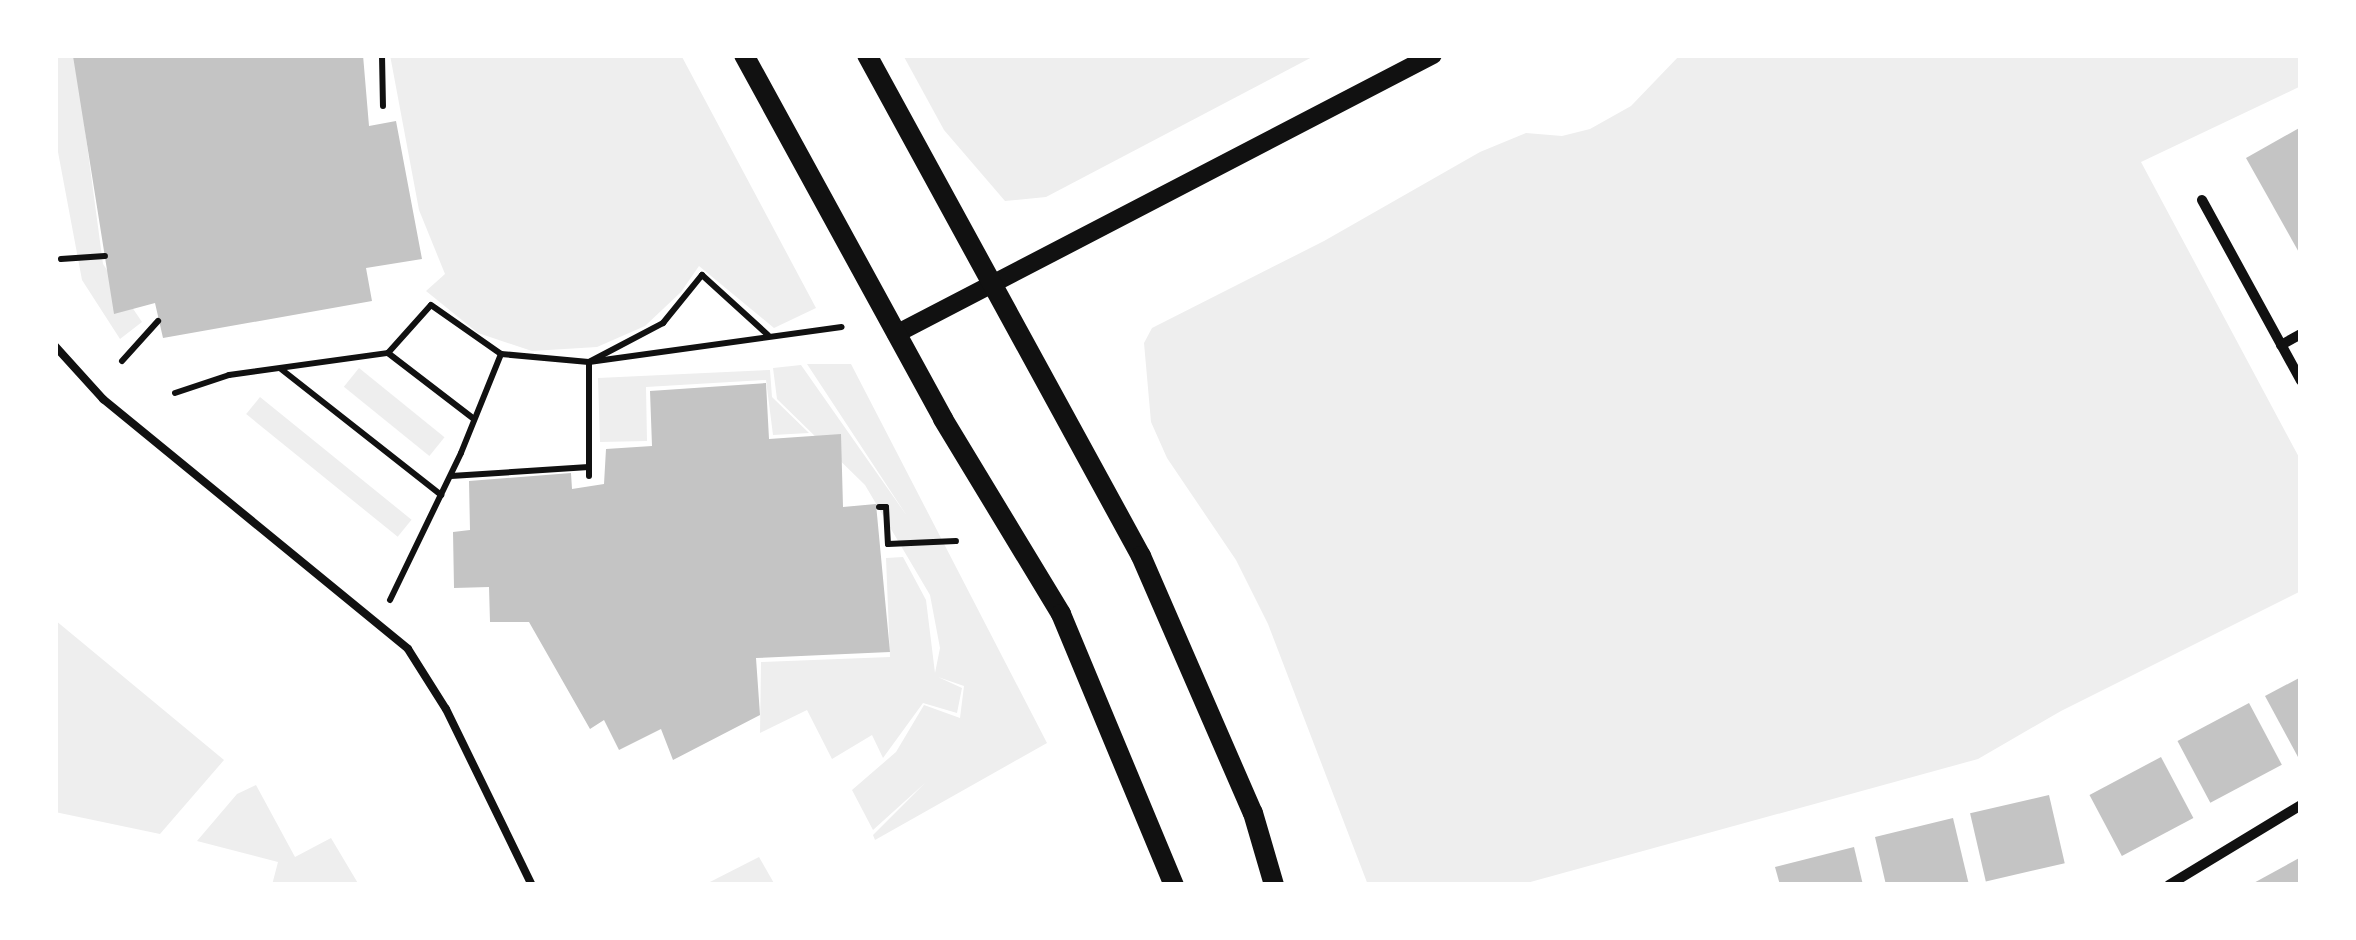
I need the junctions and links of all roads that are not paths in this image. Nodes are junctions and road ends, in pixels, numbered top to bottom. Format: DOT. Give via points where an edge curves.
graph roads {
  1 [pos="744,55"];
  2 [pos="867,55"];
  3 [pos="1433,55"];
  4 [pos="2202,200"];
  5 [pos="990,286"];
  6 [pos="896,334"];
  7 [pos="2301,334"];
  8 [pos="2282,345"];
  9 [pos="55,346"];
  10 [pos="2301,380"];
  11 [pos="2301,804"];
  12 [pos="532,885"];
  13 [pos="1174,885"];
  14 [pos="1274,885"];
  15 [pos="2169,885"];
  1 -- 6 [label="main road"];
  2 -- 5 [label="main road"];
  3 -- 5 [label="street"];
  4 -- 8 [label="street"];
  5 -- 6 [label="street"];
  5 -- 14 [label="main road" via="1141,556 1254,813"];
  6 -- 13 [label="main road" via="1061,614"];
  7 -- 8 [label="street"];
  8 -- 10 [label="street"];
  9 -- 12 [label="lane" via="103,400 408,650 446,709"];
  11 -- 15 [label="street"];
}
